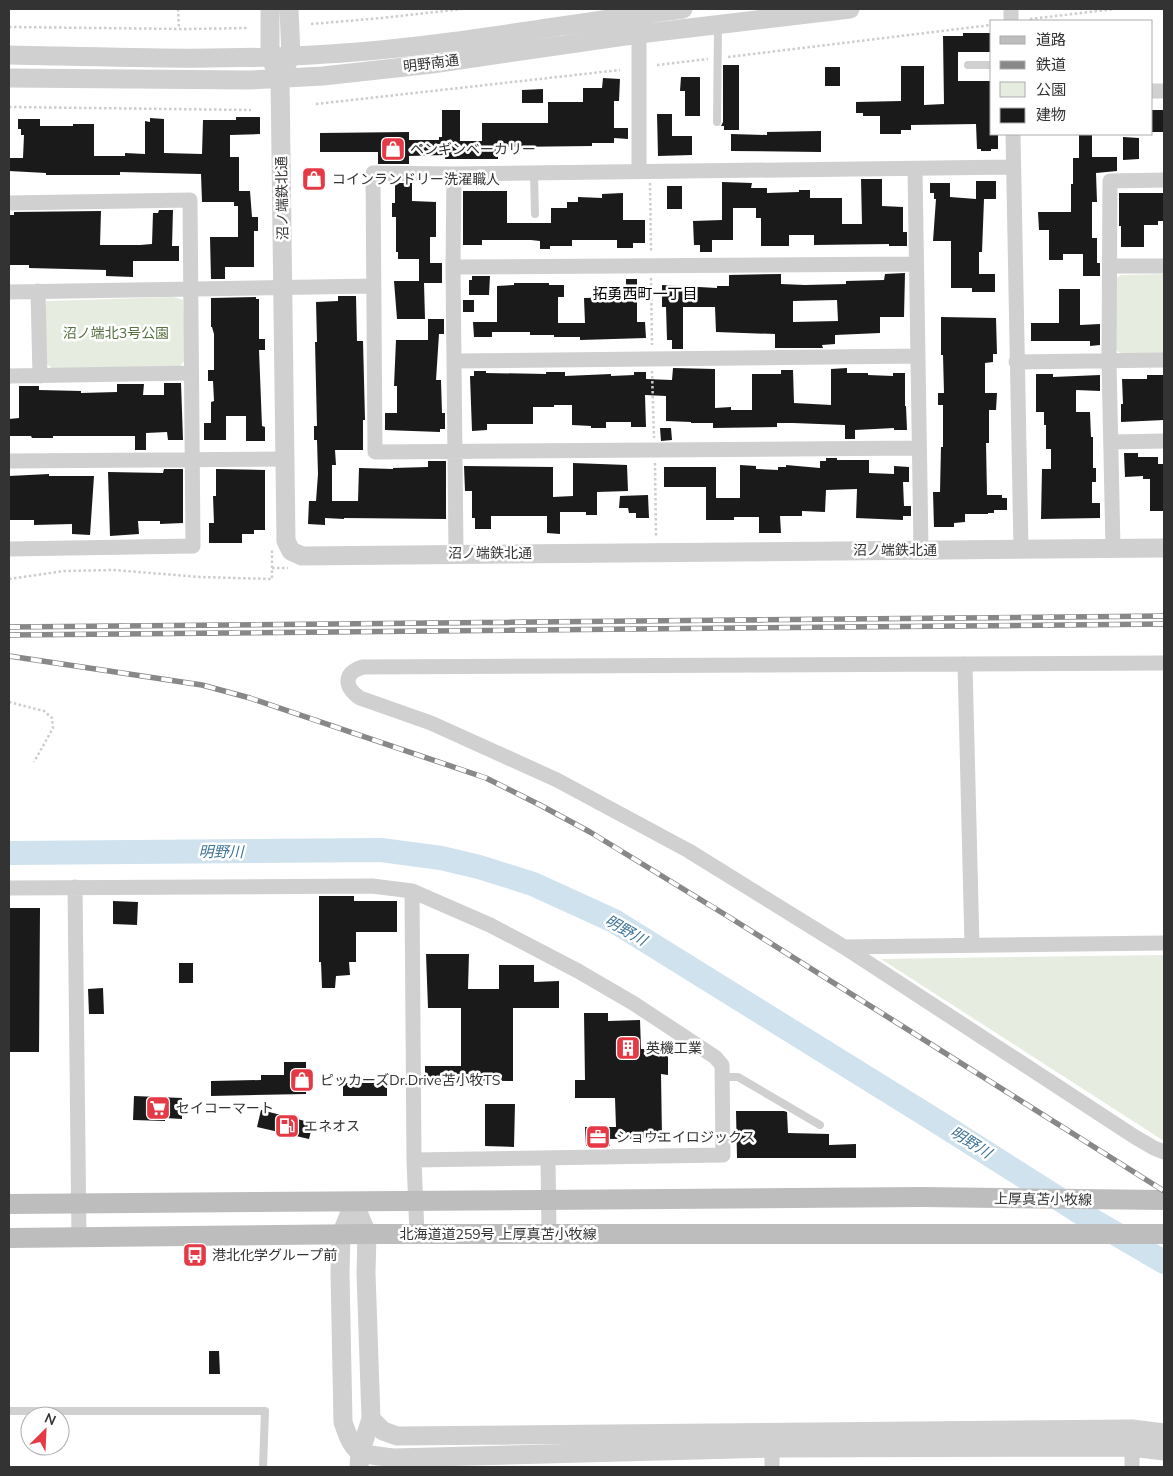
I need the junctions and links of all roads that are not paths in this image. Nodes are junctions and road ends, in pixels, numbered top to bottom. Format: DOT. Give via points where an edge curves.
graph roads {
  1 [pos="270,9"];
  2 [pos="289,9"];
  3 [pos="683,9"];
  4 [pos="850,9"];
  5 [pos="638,11"];
  6 [pos="718,25"];
  7 [pos="638,34"];
  8 [pos="9,55"];
  9 [pos="291,56"];
  10 [pos="270,57"];
  11 [pos="968,65"];
  12 [pos="990,65"];
  13 [pos="9,78"];
  14 [pos="280,79"];
  15 [pos="717,122"];
  16 [pos="1012,135"];
  17 [pos="1013,167"];
  18 [pos="915,169"];
  19 [pos="645,172"];
  20 [pos="534,173"];
  21 [pos="454,174"];
  22 [pos="1164,180"];
  23 [pos="9,203"];
  24 [pos="534,214"];
  25 [pos="916,264"];
  26 [pos="1110,266"];
  27 [pos="1164,266"];
  28 [pos="453,267"];
  29 [pos="373,286"];
  30 [pos="283,288"];
  31 [pos="190,289"];
  32 [pos="9,292"];
  33 [pos="38,292"];
  34 [pos="918,356"];
  35 [pos="1164,360"];
  36 [pos="455,361"];
  37 [pos="1109,361"];
  38 [pos="1016,362"];
  39 [pos="191,373"];
  40 [pos="9,376"];
  41 [pos="40,376"];
  42 [pos="1164,441"];
  43 [pos="1111,442"];
  44 [pos="919,448"];
  45 [pos="455,451"];
  46 [pos="284,459"];
  47 [pos="191,460"];
  48 [pos="9,461"];
  49 [pos="1113,548"];
  50 [pos="1164,548"];
  51 [pos="9,549"];
  52 [pos="1021,549"];
  53 [pos="921,550"];
  54 [pos="456,553"];
  55 [pos="1164,663"];
  56 [pos="965,664"];
  57 [pos="75,887"];
  58 [pos="9,888"];
  59 [pos="412,891"];
  60 [pos="1164,943"];
  61 [pos="972,945"];
  62 [pos="844,947"];
  63 [pos="722,1077"];
  64 [pos="820,1125"];
  65 [pos="1164,1152"];
  66 [pos="548,1158"];
  67 [pos="414,1160"];
  68 [pos="1164,1200"];
  69 [pos="417,1201"];
  70 [pos="548,1201"];
  71 [pos="354,1202"];
  72 [pos="78,1203"];
  73 [pos="9,1204"];
  74 [pos="367,1234"];
  75 [pos="417,1234"];
  76 [pos="549,1234"];
  77 [pos="1164,1234"];
  78 [pos="341,1235"];
  79 [pos="79,1237"];
  80 [pos="9,1238"];
  81 [pos="9,1412"];
  82 [pos="371,1419"];
  83 [pos="1164,1433"];
  84 [pos="1132,1438"];
  85 [pos="772,1440"];
  86 [pos="1164,1451"];
  87 [pos="360,1460"];
  88 [pos="263,1467"];
  89 [pos="772,1467"];
  90 [pos="1132,1467"];
  1 -- 10 [label="street"];
  2 -- 9 [label="street"];
  3 -- 5 [label="street, 明野南通"];
  4 -- 6 [label="street, 明野南通"];
  5 -- 7 [label="street"];
  5 -- 9 [label="street, 明野南通" via="428,44"];
  6 -- 7 [label="street, 明野南通"];
  6 -- 15 [label="lane"];
  7 -- 14 [label="street, 明野南通" via="432,64"];
  7 -- 19 [label="street"];
  8 -- 10 [label="street, 明野南通"];
  9 -- 10 [label="street, 明野南通"];
  9 -- 14 [label="street"];
  10 -- 14 [label="street"];
  11 -- 12 [label="lane"];
  13 -- 14 [label="street, 明野南通"];
  14 -- 30 [label="street, 沼ノ端鉄北通"];
  16 -- 17 [label="street"];
  17 -- 18 [label="street"];
  17 -- 38 [label="street"];
  18 -- 19 [label="street"];
  18 -- 25 [label="street"];
  19 -- 20 [label="street"];
  20 -- 21 [label="street"];
  20 -- 24 [label="lane"];
  21 -- 28 [label="street"];
  21 -- 29 [label="street" via="373,173"];
  22 -- 26 [label="street" via="1110,181"];
  23 -- 31 [label="street" via="190,200"];
  25 -- 28 [label="street"];
  25 -- 34 [label="street"];
  26 -- 27 [label="street"];
  26 -- 37 [label="street"];
  28 -- 36 [label="street"];
  29 -- 30 [label="street"];
  29 -- 45 [label="street" via="375,452"];
  30 -- 31 [label="street"];
  30 -- 46 [label="street, 沼ノ端鉄北通"];
  31 -- 33 [label="street"];
  31 -- 39 [label="street"];
  32 -- 33 [label="street"];
  33 -- 41 [label="street"];
  34 -- 36 [label="street"];
  34 -- 44 [label="street"];
  35 -- 37 [label="street"];
  36 -- 45 [label="street"];
  37 -- 38 [label="street"];
  37 -- 43 [label="street"];
  38 -- 52 [label="street"];
  39 -- 41 [label="street"];
  39 -- 47 [label="street"];
  40 -- 41 [label="street"];
  42 -- 43 [label="street"];
  43 -- 49 [label="street"];
  44 -- 45 [label="street"];
  44 -- 53 [label="street"];
  45 -- 54 [label="street"];
  46 -- 47 [label="street"];
  46 -- 54 [label="street, 沼ノ端鉄北通" via="286,542 291,551 302,556"];
  47 -- 48 [label="street"];
  47 -- 51 [label="street" via="193,546"];
  49 -- 50 [label="street, 沼ノ端鉄北通"];
  49 -- 52 [label="street, 沼ノ端鉄北通"];
  52 -- 53 [label="street, 沼ノ端鉄北通"];
  53 -- 54 [label="street, 沼ノ端鉄北通"];
  55 -- 56 [label="street"];
  56 -- 61 [label="street"];
  56 -- 62 [label="street" via="363,668 350,675 349,688 360,698 431,723 557,780 689,851"];
  57 -- 58 [label="street"];
  57 -- 59 [label="street" via="372,886"];
  57 -- 72 [label="street"];
  59 -- 63 [label="street" via="490,925 633,1003 715,1057 722,1065"];
  59 -- 67 [label="street"];
  60 -- 61 [label="street"];
  61 -- 62 [label="street"];
  62 -- 65 [label="street" via="1135,1137"];
  63 -- 64 [label="lane" via="738,1077"];
  63 -- 66 [label="street" via="723,1155"];
  66 -- 67 [label="street"];
  66 -- 70 [label="street"];
  67 -- 69 [label="street"];
  68 -- 70 [label="main road, 上厚真苫小牧線" via="922,1197"];
  69 -- 70 [label="main road"];
  69 -- 71 [label="main road"];
  69 -- 75 [label="street"];
  70 -- 76 [label="street"];
  71 -- 72 [label="main road"];
  71 -- 74 [label="street"];
  71 -- 78 [label="street"];
  72 -- 73 [label="main road"];
  72 -- 79 [label="street"];
  74 -- 75 [label="main road, 北海道道259号 上厚真苫小牧線"];
  74 -- 78 [label="main road, 北海道道259号 上厚真苫小牧線"];
  74 -- 82 [label="street"];
  75 -- 76 [label="main road, 北海道道259号 上厚真苫小牧線"];
  76 -- 77 [label="main road, 北海道道259号 上厚真苫小牧線"];
  78 -- 79 [label="main road, 北海道道259号 上厚真苫小牧線"];
  78 -- 87 [label="street" via="343,1422"];
  79 -- 80 [label="main road, 北海道道259号 上厚真苫小牧線"];
  81 -- 88 [label="lane" via="265,1411"];
  82 -- 85 [label="street" via="383,1431 397,1436"];
  82 -- 87 [label="street"];
  83 -- 84 [label="street"];
  84 -- 85 [label="street"];
  84 -- 86 [label="street"];
  84 -- 90 [label="street"];
  85 -- 87 [label="street"];
  85 -- 89 [label="street"];
}
